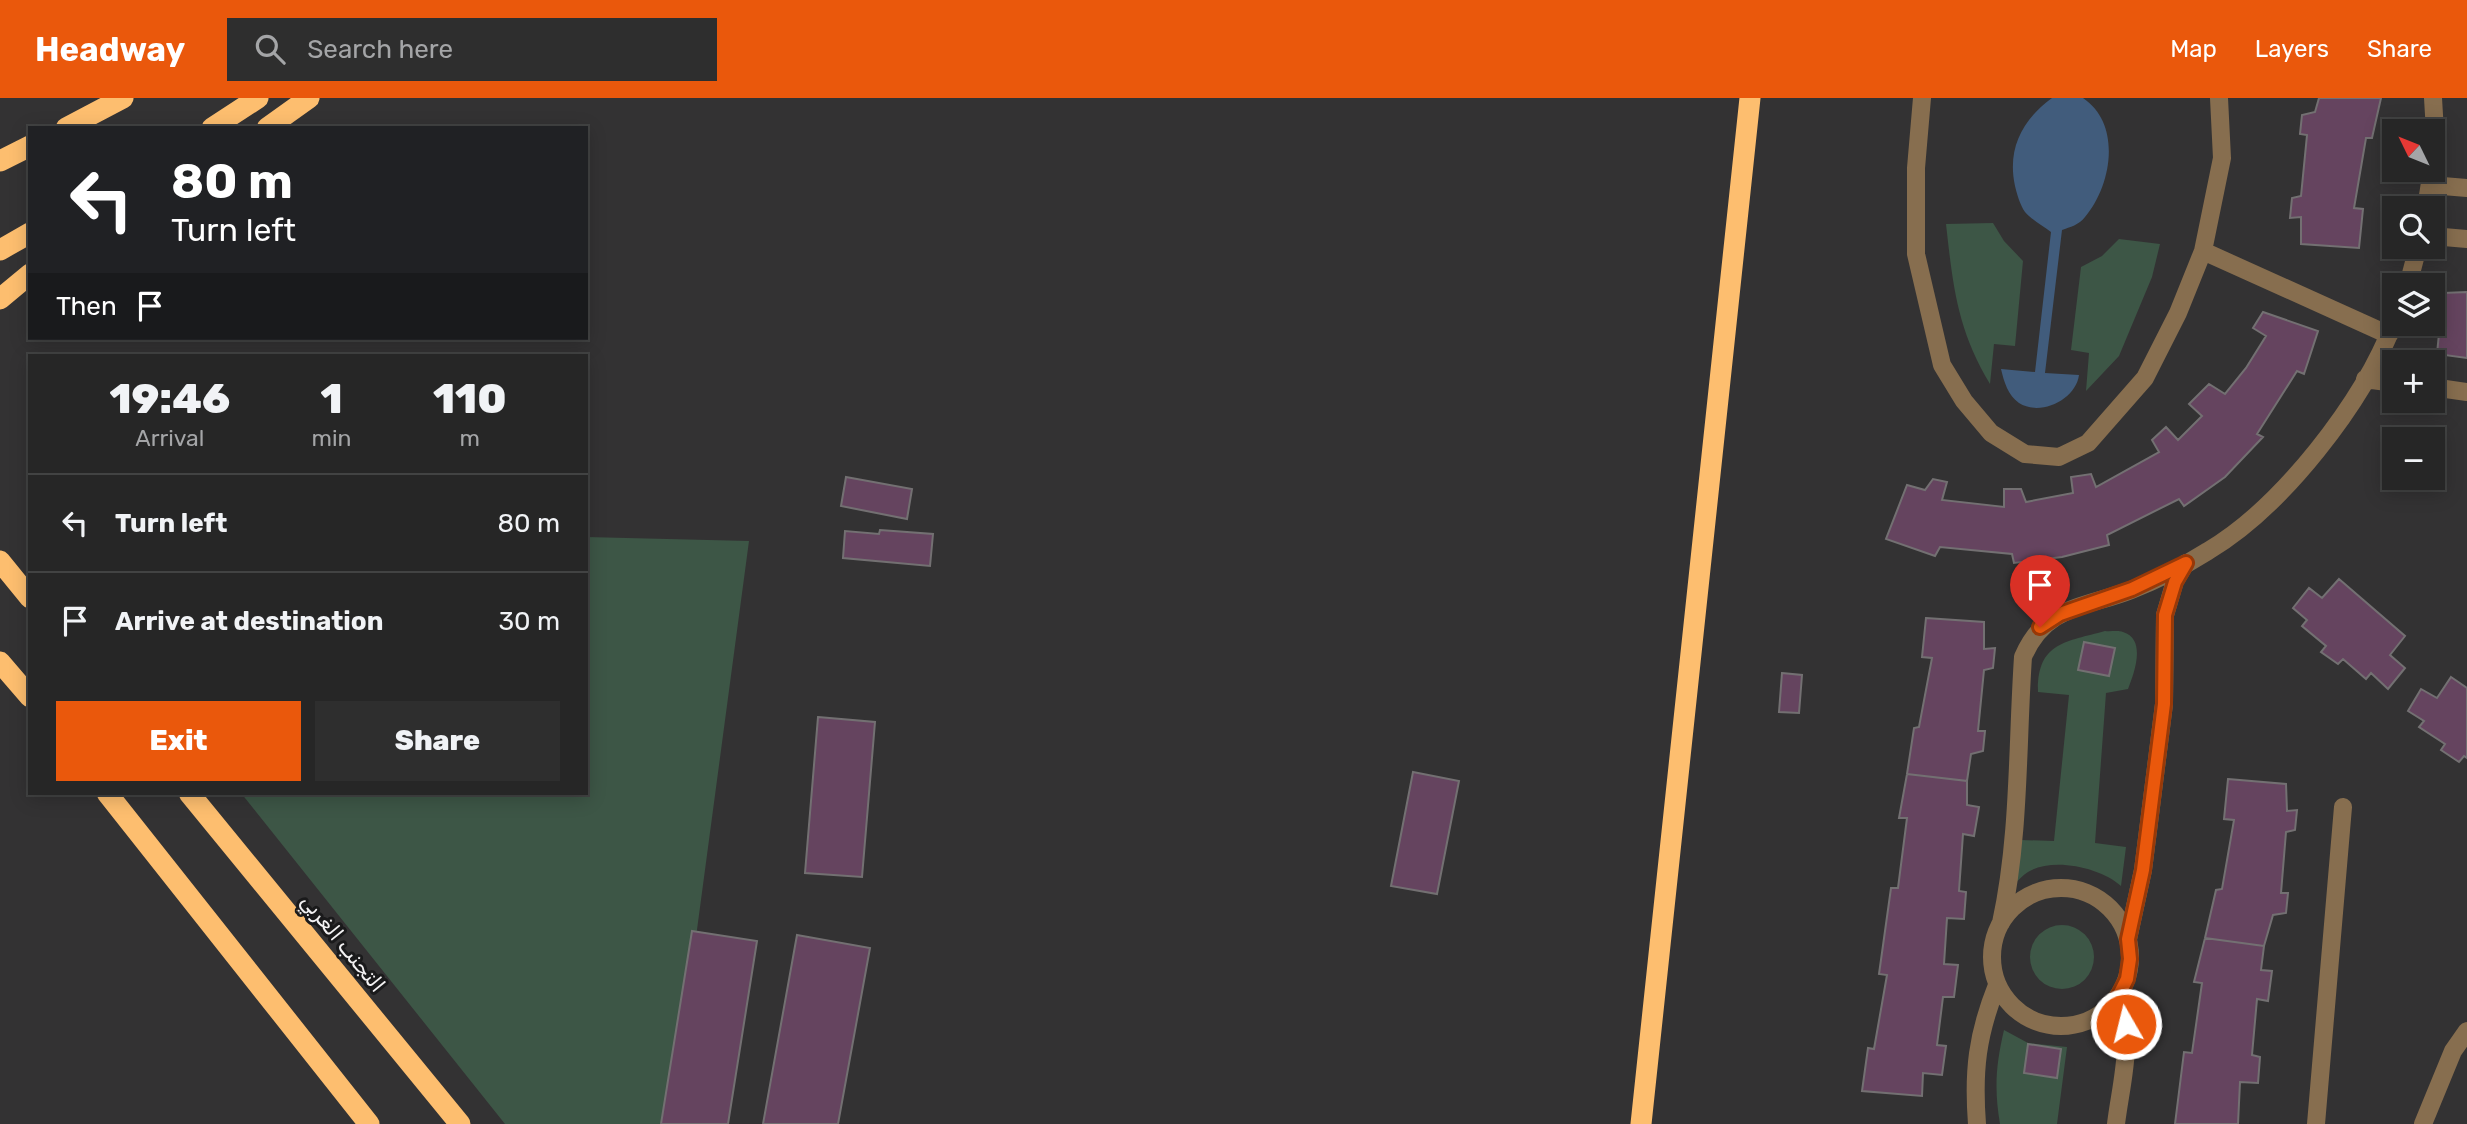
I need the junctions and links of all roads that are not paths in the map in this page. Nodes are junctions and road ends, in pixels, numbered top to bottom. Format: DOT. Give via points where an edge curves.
graph roads {
  1 [pos="123,98"];
  2 [pos="258,98"];
  3 [pos="309,98"];
  4 [pos="1750,98"];
  5 [pos="1922,98"];
  6 [pos="2219,98"];
  7 [pos="2433,98"];
  8 [pos="2434,119"];
  9 [pos="70,126"];
  10 [pos="215,126"];
  11 [pos="270,126"];
  12 [pos="28,147"];
  13 [pos="0,162"];
  14 [pos="2445,181"];
  15 [pos="2467,188"];
  16 [pos="28,234"];
  17 [pos="2445,237"];
  18 [pos="2467,239"];
  19 [pos="0,250"];
  20 [pos="2203,251"];
  21 [pos="28,276"];
  22 [pos="0,299"];
  23 [pos="2382,325"];
  24 [pos="2388,336"];
  25 [pos="2365,380"];
  26 [pos="2382,382"];
  27 [pos="2445,389"];
  28 [pos="2467,392"];
  29 [pos="0,561"];
  30 [pos="2186,563"];
  31 [pos="28,596"];
  32 [pos="0,662"];
  33 [pos="28,695"];
  34 [pos="109,795"];
  35 [pos="191,795"];
  36 [pos="2343,807"];
  37 [pos="2001,923"];
  38 [pos="2128,939"];
  39 [pos="1997,985"];
  40 [pos="2118,997"];
  41 [pos="2467,1031"];
  42 [pos="369,1124"];
  43 [pos="460,1124"];
  44 [pos="1640,1124"];
  45 [pos="1977,1124"];
  46 [pos="2116,1124"];
  47 [pos="2316,1124"];
  48 [pos="2423,1124"];
  1 -- 9 [label="highway"];
  2 -- 10 [label="highway"];
  3 -- 11 [label="highway"];
  4 -- 44 [label="highway"];
  5 -- 20 [label="street" via="1916,254 1942,365 1991,433 2025,454 2059,457 2088,443 2110,419 2145,378"];
  6 -- 20 [label="street" via="2222,158"];
  7 -- 8 [label="street"];
  12 -- 13 [label="highway"];
  14 -- 15 [label="street"];
  16 -- 19 [label="highway"];
  17 -- 18 [label="street"];
  20 -- 23 [label="street"];
  21 -- 22 [label="highway"];
  24 -- 25 [label="street"];
  25 -- 26 [label="street"];
  25 -- 30 [label="street" via="2295,477 2248,523"];
  27 -- 28 [label="street"];
  29 -- 31 [label="highway"];
  30 -- 37 [label="street" via="2132,589 2060,614 2040,627 2029,642 2023,657 2012,840"];
  30 -- 38 [label="street" via="2165,615 2164,704 2143,870"];
  32 -- 33 [label="highway"];
  34 -- 42 [label="highway"];
  35 -- 43 [label="highway, التجنب الغربي"];
  36 -- 47 [label="street"];
  37 -- 38 [label="street" via="2016,905 2035,893 2070,889 2103,901 2119,918"];
  37 -- 39 [label="street" via="1993,943"];
  38 -- 40 [label="street" via="2127,979"];
  39 -- 40 [label="street" via="2024,1016 2044,1025 2065,1027 2085,1022"];
  39 -- 45 [label="street" via="1980,1035 1974,1083"];
  40 -- 46 [label="street" via="2126,1043"];
  41 -- 48 [label="street" via="2453,1051"];
}
